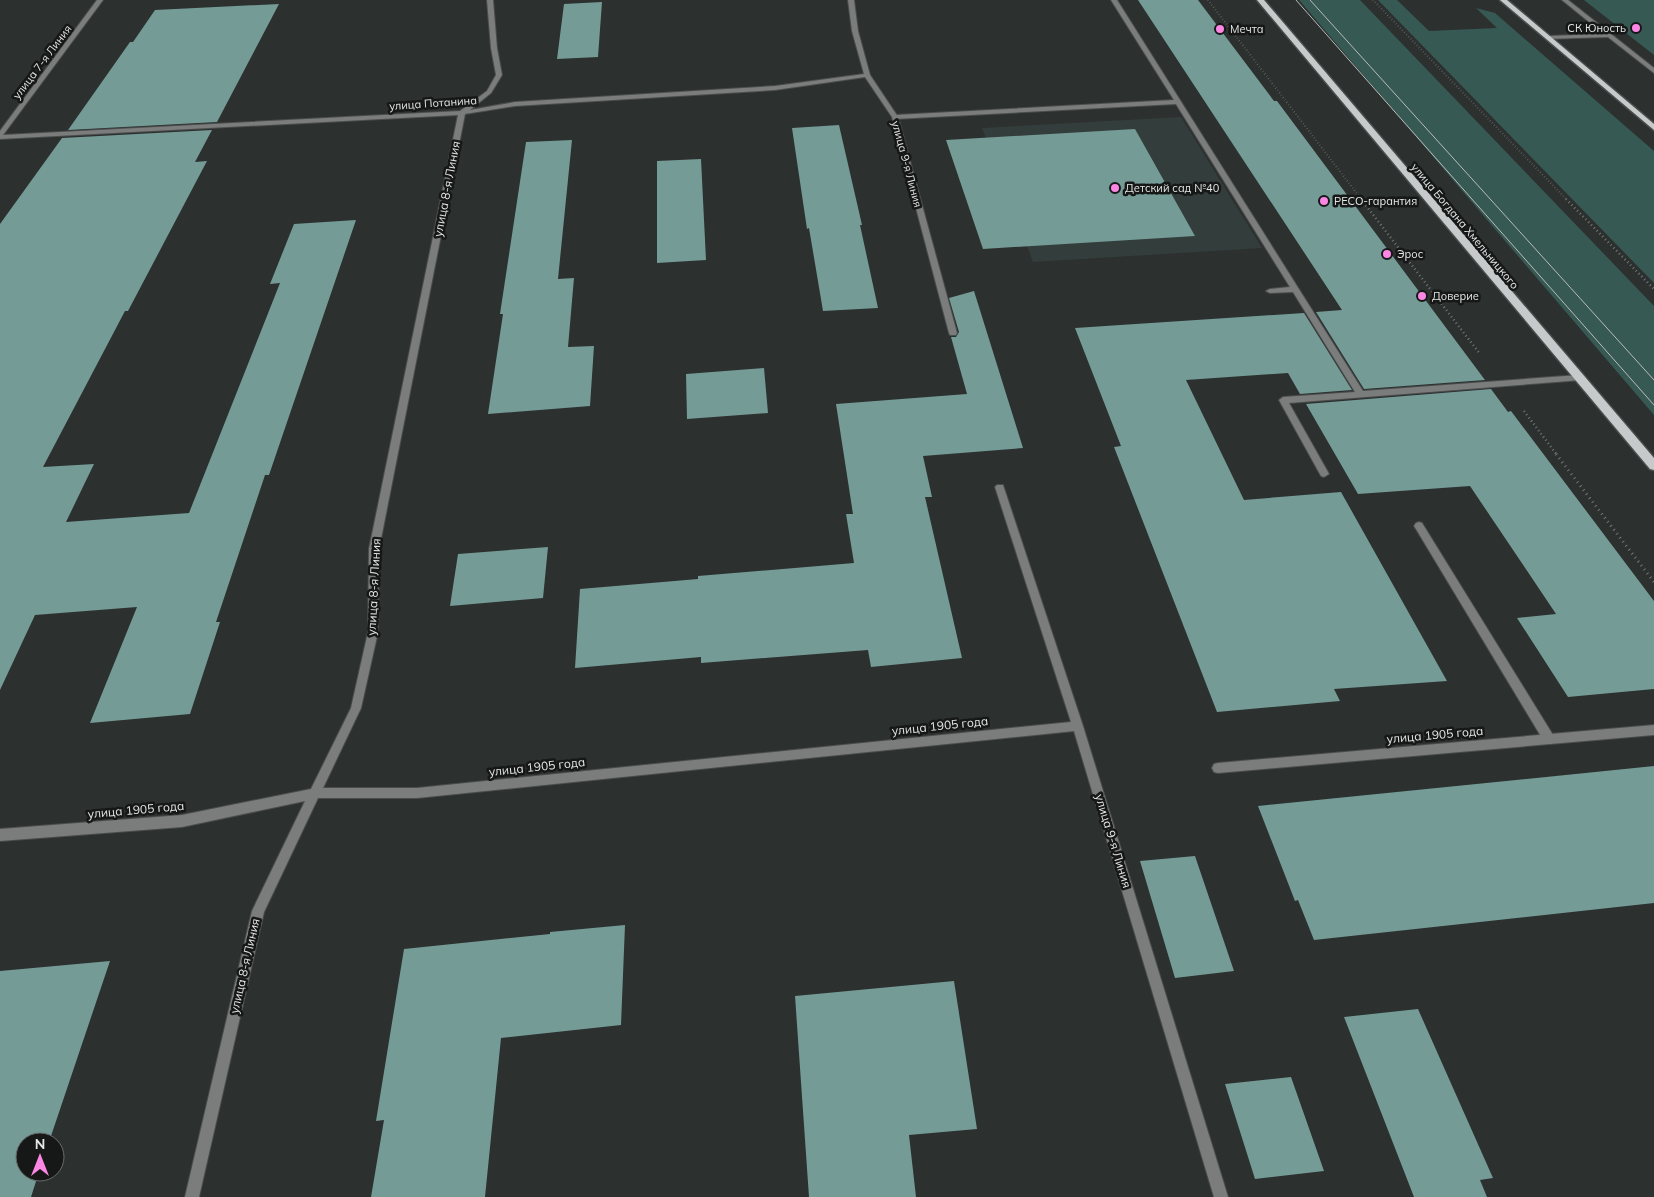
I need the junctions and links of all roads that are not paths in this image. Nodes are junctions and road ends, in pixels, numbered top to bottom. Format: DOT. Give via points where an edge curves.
graph roads {
  1 [pos="100,0"];
  2 [pos="490,0"];
  3 [pos="851,0"];
  4 [pos="1114,0"];
  5 [pos="1260,0"];
  6 [pos="1504,0"];
  7 [pos="1565,0"];
  8 [pos="1609,35"];
  9 [pos="1548,38"];
  10 [pos="1654,71"];
  11 [pos="866,75"];
  12 [pos="1178,102"];
  13 [pos="462,113"];
  14 [pos="895,117"];
  15 [pos="1654,128"];
  16 [pos="0,136"];
  17 [pos="1296,289"];
  18 [pos="1270,291"];
  19 [pos="953,334"];
  20 [pos="1579,378"];
  21 [pos="1362,394"];
  22 [pos="1654,466"];
  23 [pos="1324,474"];
  24 [pos="1000,487"];
  25 [pos="1419,526"];
  26 [pos="1078,726"];
  27 [pos="1654,730"];
  28 [pos="1549,739"];
  29 [pos="1218,768"];
  30 [pos="316,793"];
  31 [pos="0,835"];
  32 [pos="192,1197"];
  33 [pos="1222,1197"];
  1 -- 16 [label="street, улица 7-я Линия"];
  2 -- 13 [label="street" via="499,75 489,92"];
  3 -- 11 [label="street, улица 9-я Линия"];
  4 -- 12 [label="street"];
  5 -- 20 [label="main road, улица Богдана Хмельницкого"];
  6 -- 9 [label="main road"];
  7 -- 8 [label="street"];
  8 -- 9 [label="street"];
  8 -- 10 [label="street"];
  9 -- 15 [label="main road"];
  11 -- 13 [label="street, улица Потанина" via="775,88 515,104"];
  11 -- 14 [label="street, улица 9-я Линия"];
  12 -- 14 [label="street"];
  12 -- 17 [label="street"];
  13 -- 16 [label="street, улица Потанина"];
  13 -- 30 [label="street, улица 8-я Линия" via="374,549 373,632 356,708"];
  14 -- 19 [label="street, улица 9-я Линия"];
  17 -- 18 [label="street"];
  17 -- 21 [label="street"];
  20 -- 21 [label="street"];
  20 -- 22 [label="main road, улица Богдана Хмельницкого"];
  21 -- 23 [label="street" via="1283,400"];
  24 -- 26 [label="street, улица 9-я Линия"];
  25 -- 28 [label="street"];
  26 -- 30 [label="street, улица 1905 года" via="417,793"];
  26 -- 33 [label="street, улица 9-я Линия"];
  27 -- 28 [label="street, улица 1905 года"];
  28 -- 29 [label="street, улица 1905 года"];
  30 -- 31 [label="street, улица 1905 года" via="182,821"];
  30 -- 32 [label="street, улица 8-я Линия" via="258,911"];
}
